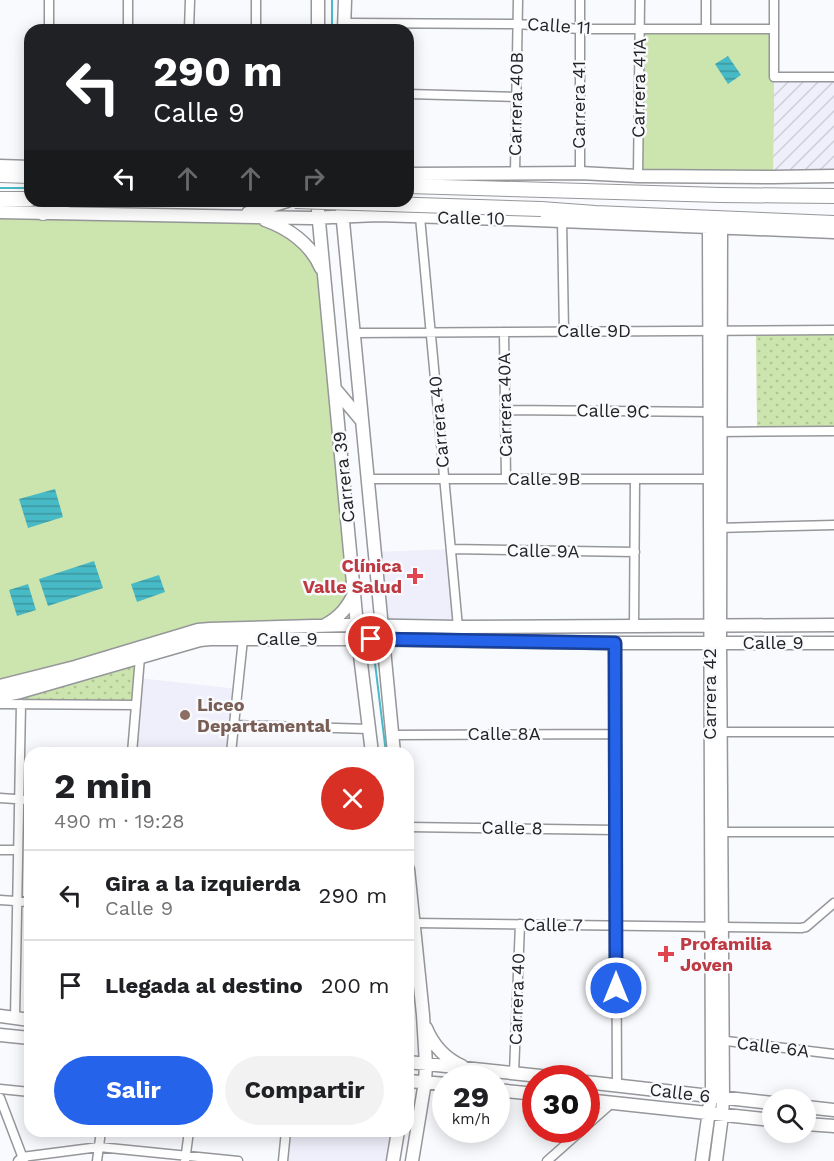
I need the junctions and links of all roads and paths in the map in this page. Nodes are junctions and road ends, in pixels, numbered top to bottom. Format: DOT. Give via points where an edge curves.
graph roads {
  1 [pos="49,0"];
  2 [pos="128,0"];
  3 [pos="190,0"];
  4 [pos="256,0"];
  5 [pos="318,0"];
  6 [pos="345,0"];
  7 [pos="518,0"];
  8 [pos="580,0"];
  9 [pos="640,0"];
  10 [pos="706,0"];
  11 [pos="774,0"];
  12 [pos="49,24"];
  13 [pos="128,24"];
  14 [pos="189,24"];
  15 [pos="256,24"];
  16 [pos="318,24"];
  17 [pos="344,24"];
  18 [pos="518,24"];
  19 [pos="414,25"];
  20 [pos="579,29"];
  21 [pos="640,29"];
  22 [pos="706,29"];
  23 [pos="774,29"];
  24 [pos="834,77"];
  25 [pos="414,94"];
  26 [pos="516,97"];
  27 [pos="0,166"];
  28 [pos="24,167"];
  29 [pos="515,173"];
  30 [pos="580,173"];
  31 [pos="414,174"];
  32 [pos="0,175"];
  33 [pos="24,176"];
  34 [pos="638,176"];
  35 [pos="834,176"];
  36 [pos="414,186"];
  37 [pos="830,192"];
  38 [pos="0,199"];
  39 [pos="24,199"];
  40 [pos="414,205"];
  41 [pos="54,207"];
  42 [pos="268,207"];
  43 [pos="318,207"];
  44 [pos="342,207"];
  45 [pos="365,207"];
  46 [pos="0,212"];
  47 [pos="43,213"];
  48 [pos="378,215"];
  49 [pos="235,217"];
  50 [pos="249,217"];
  51 [pos="342,217"];
  52 [pos="420,217"];
  53 [pos="319,218"];
  54 [pos="595,218"];
  55 [pos="562,221"];
  56 [pos="834,223"];
  57 [pos="715,227"];
  58 [pos="834,232"];
  59 [pos="324,277"];
  60 [pos="715,330"];
  61 [pos="834,330"];
  62 [pos="564,331"];
  63 [pos="431,332"];
  64 [pos="504,332"];
  65 [pos="353,333"];
  66 [pos="336,390"];
  67 [pos="505,410"];
  68 [pos="716,412"];
  69 [pos="362,422"];
  70 [pos="834,431"];
  71 [pos="716,432"];
  72 [pos="368,479"];
  73 [pos="445,479"];
  74 [pos="506,479"];
  75 [pos="635,479"];
  76 [pos="716,479"];
  77 [pos="834,525"];
  78 [pos="716,528"];
  79 [pos="451,549"];
  80 [pos="635,552"];
  81 [pos="355,591"];
  82 [pos="358,625"];
  83 [pos="801,625"];
  84 [pos="834,625"];
  85 [pos="381,626"];
  86 [pos="634,626"];
  87 [pos="716,626"];
  88 [pos="321,627"];
  89 [pos="458,627"];
  90 [pos="243,639"];
  91 [pos="359,639"];
  92 [pos="383,640"];
  93 [pos="715,642"];
  94 [pos="615,643"];
  95 [pos="831,643"];
  96 [pos="140,657"];
  97 [pos="57,677"];
  98 [pos="0,686"];
  99 [pos="0,696"];
  100 [pos="0,704"];
  101 [pos="21,704"];
  102 [pos="136,705"];
  103 [pos="234,725"];
  104 [pos="369,729"];
  105 [pos="716,732"];
  106 [pos="834,732"];
  107 [pos="616,734"];
  108 [pos="392,735"];
  109 [pos="132,747"];
  110 [pos="232,747"];
  111 [pos="371,747"];
  112 [pos="393,747"];
  113 [pos="0,798"];
  114 [pos="19,799"];
  115 [pos="24,799"];
  116 [pos="414,826"];
  117 [pos="616,830"];
  118 [pos="716,832"];
  119 [pos="834,832"];
  120 [pos="0,850"];
  121 [pos="18,850"];
  122 [pos="0,900"];
  123 [pos="18,901"];
  124 [pos="24,902"];
  125 [pos="834,903"];
  126 [pos="414,923"];
  127 [pos="520,924"];
  128 [pos="616,926"];
  129 [pos="716,927"];
  130 [pos="423,1015"];
  131 [pos="0,1016"];
  132 [pos="15,1018"];
  133 [pos="24,1019"];
  134 [pos="0,1035"];
  135 [pos="24,1037"];
  136 [pos="717,1040"];
  137 [pos="834,1054"];
  138 [pos="414,1063"];
  139 [pos="426,1064"];
  140 [pos="435,1065"];
  141 [pos="462,1065"];
  142 [pos="510,1073"];
  143 [pos="514,1073"];
  144 [pos="522,1074"];
  145 [pos="414,1081"];
  146 [pos="425,1082"];
  147 [pos="432,1083"];
  148 [pos="600,1084"];
  149 [pos="613,1085"];
  150 [pos="0,1089"];
  151 [pos="600,1089"];
  152 [pos="24,1091"];
  153 [pos="718,1097"];
  154 [pos="0,1098"];
  155 [pos="600,1102"];
  156 [pos="762,1102"];
  157 [pos="612,1103"];
  158 [pos="642,1106"];
  159 [pos="816,1108"];
  160 [pos="834,1110"];
  161 [pos="600,1114"];
  162 [pos="716,1114"];
  163 [pos="762,1119"];
  164 [pos="816,1125"];
  165 [pos="834,1126"];
  166 [pos="100,1137"];
  167 [pos="188,1137"];
  168 [pos="285,1137"];
  169 [pos="397,1137"];
  170 [pos="567,1143"];
  171 [pos="99,1146"];
  172 [pos="186,1158"];
  173 [pos="22,1160"];
  174 [pos="97,1161"];
  175 [pos="238,1161"];
  176 [pos="283,1161"];
  177 [pos="393,1161"];
  178 [pos="412,1161"];
  179 [pos="547,1161"];
  180 [pos="702,1161"];
  181 [pos="716,1161"];
  1 -- 12 [label="street"];
  2 -- 13 [label="street"];
  3 -- 14 [label="street"];
  4 -- 15 [label="street"];
  5 -- 16 [label="main road"];
  6 -- 17 [label="main road"];
  7 -- 18 [label="street, Carrera 40B"];
  8 -- 20 [label="street, Carrera 41"];
  9 -- 21 [label="street, Carrera 41A"];
  10 -- 22 [label="street"];
  11 -- 23 [label="street"];
  18 -- 19 [label="street, Calle 11"];
  18 -- 20 [label="street, Calle 11"];
  18 -- 26 [label="street, Carrera 40B"];
  20 -- 21 [label="street, Calle 11"];
  20 -- 30 [label="street, Carrera 41"];
  21 -- 22 [label="street, Calle 11"];
  21 -- 34 [label="street, Carrera 41A"];
  22 -- 23 [label="street, Calle 11"];
  23 -- 24 [label="street" via="774,77"];
  25 -- 26 [label="street"];
  26 -- 29 [label="street, Carrera 40B"];
  27 -- 28 [label="main road"];
  29 -- 30 [label="main road"];
  29 -- 31 [label="main road"];
  30 -- 34 [label="main road"];
  32 -- 33 [label="main road"];
  34 -- 35 [label="main road"];
  36 -- 37 [label="main road, Calle 10" via="587,191 619,184"];
  38 -- 39 [label="main road"];
  40 -- 54 [label="main road, Calle 10, bridge" via="541,209"];
  41 -- 47 [label="main road"];
  42 -- 49 [label="main road"];
  43 -- 53 [label="main road, Carrera 39"];
  44 -- 51 [label="main road, Carrera 39"];
  45 -- 48 [label="main road"];
  46 -- 47 [label="main road, Calle 10"];
  47 -- 49 [label="main road, Calle 10"];
  48 -- 51 [label="main road, Calle 10"];
  48 -- 52 [label="main road, Calle 10"];
  49 -- 50 [label="main road, Calle 10"];
  50 -- 53 [label="main road, Calle 10"];
  50 -- 59 [label="main road" via="276,224 299,239 318,261"];
  51 -- 53 [label="main road, Calle 10"];
  51 -- 65 [label="main road, Carrera 39"];
  52 -- 55 [label="main road, Calle 10"];
  52 -- 63 [label="street, Carrera 40"];
  53 -- 59 [label="main road, Carrera 39"];
  54 -- 55 [label="main road, Calle 10"];
  54 -- 56 [label="main road, Calle 10"];
  54 -- 57 [label="main road, Calle 10"];
  55 -- 62 [label="street"];
  57 -- 58 [label="main road, Calle 10"];
  57 -- 60 [label="main road, Carrera 42"];
  59 -- 66 [label="main road, Carrera 39"];
  60 -- 61 [label="street, Calle 9D"];
  60 -- 62 [label="street, Calle 9D"];
  60 -- 68 [label="main road, Carrera 42"];
  62 -- 64 [label="street, Calle 9D"];
  63 -- 64 [label="street, Calle 9D"];
  63 -- 65 [label="street, Calle 9D"];
  63 -- 73 [label="street, Carrera 40"];
  64 -- 67 [label="street, Carrera 40A"];
  65 -- 69 [label="main road, Carrera 39"];
  66 -- 69 [label="main road"];
  66 -- 81 [label="main road, Carrera 39"];
  67 -- 68 [label="street, Calle 9C"];
  67 -- 74 [label="street, Carrera 40A"];
  68 -- 71 [label="main road, Carrera 42"];
  69 -- 72 [label="main road, Carrera 39"];
  70 -- 71 [label="street"];
  71 -- 76 [label="main road, Carrera 42"];
  72 -- 73 [label="street, Calle 9B"];
  72 -- 85 [label="main road, Carrera 39"];
  73 -- 74 [label="street, Calle 9B"];
  73 -- 79 [label="street, Carrera 40"];
  74 -- 75 [label="street, Calle 9B"];
  75 -- 76 [label="street, Calle 9B"];
  75 -- 80 [label="street"];
  76 -- 78 [label="main road, Carrera 42"];
  77 -- 78 [label="street"];
  78 -- 87 [label="main road, Carrera 42"];
  79 -- 80 [label="street, Calle 9A"];
  79 -- 89 [label="street, Carrera 40"];
  80 -- 86 [label="street"];
  81 -- 82 [label="main road, Carrera 39"];
  81 -- 88 [label="main road" via="342,613"];
  82 -- 85 [label="main road, Calle 9"];
  82 -- 88 [label="main road, Calle 9"];
  82 -- 91 [label="main road, Carrera 39"];
  83 -- 84 [label="main road, Calle 9"];
  83 -- 87 [label="main road, Calle 9"];
  83 -- 95 [label="main road"];
  85 -- 89 [label="main road, Calle 9"];
  85 -- 92 [label="main road, Carrera 39"];
  86 -- 87 [label="main road, Calle 9"];
  86 -- 89 [label="main road, Calle 9"];
  87 -- 93 [label="main road, Carrera 42"];
  88 -- 97 [label="main road, Calle 9" via="198,630"];
  90 -- 91 [label="main road, Calle 9"];
  90 -- 96 [label="main road, Calle 9" via="200,640"];
  90 -- 103 [label="street"];
  91 -- 92 [label="main road, Calle 9"];
  91 -- 104 [label="main road, Carrera 39"];
  92 -- 94 [label="main road, Calle 9"];
  92 -- 108 [label="main road, Carrera 39"];
  93 -- 94 [label="main road, Calle 9"];
  93 -- 95 [label="main road, Calle 9"];
  93 -- 105 [label="main road, Carrera 42"];
  94 -- 107 [label="street"];
  96 -- 97 [label="main road, Calle 9"];
  96 -- 102 [label="street"];
  97 -- 98 [label="main road, Calle 9"];
  97 -- 99 [label="main road, Calle 9"];
  100 -- 101 [label="street"];
  101 -- 102 [label="street"];
  101 -- 114 [label="street"];
  102 -- 109 [label="street"];
  103 -- 104 [label="street"];
  103 -- 110 [label="street"];
  104 -- 111 [label="main road, Carrera 39"];
  105 -- 106 [label="street"];
  105 -- 118 [label="main road, Carrera 42"];
  107 -- 108 [label="street, Calle 8A"];
  107 -- 117 [label="street"];
  108 -- 112 [label="main road, Carrera 39"];
  113 -- 114 [label="street"];
  114 -- 115 [label="street"];
  114 -- 121 [label="street"];
  116 -- 117 [label="street, Calle 8"];
  117 -- 128 [label="street"];
  118 -- 119 [label="street"];
  118 -- 129 [label="main road, Carrera 42"];
  120 -- 121 [label="street"];
  121 -- 123 [label="street"];
  122 -- 123 [label="street"];
  123 -- 124 [label="street"];
  123 -- 132 [label="street"];
  125 -- 129 [label="street, Calle 7" via="806,927"];
  126 -- 127 [label="street, Calle 7"];
  126 -- 130 [label="main road"];
  127 -- 128 [label="street, Calle 7"];
  127 -- 143 [label="street, Carrera 40"];
  128 -- 129 [label="street, Calle 7"];
  128 -- 149 [label="street"];
  129 -- 136 [label="main road, Carrera 42"];
  130 -- 139 [label="main road"];
  130 -- 141 [label="main road" via="432,1041 449,1059"];
  131 -- 132 [label="main road"];
  132 -- 133 [label="main road"];
  134 -- 135 [label="main road"];
  136 -- 137 [label="street, Calle 6A"];
  136 -- 153 [label="main road, Carrera 42"];
  138 -- 139 [label="main road"];
  139 -- 140 [label="main road"];
  139 -- 146 [label="main road"];
  142 -- 143 [label="main road"];
  143 -- 144 [label="main road"];
  145 -- 146 [label="main road"];
  146 -- 147 [label="main road"];
  146 -- 178 [label="main road"];
  148 -- 149 [label="main road, Calle 6"];
  149 -- 151 [label="main road"];
  149 -- 153 [label="main road, Calle 6"];
  149 -- 158 [label="main road"];
  150 -- 152 [label="street"];
  153 -- 156 [label="main road, Calle 6"];
  153 -- 162 [label="main road, Carrera 42"];
  154 -- 173 [label="street"];
  155 -- 157 [label="main road, Calle 6"];
  157 -- 158 [label="main road, Calle 6"];
  157 -- 161 [label="street"];
  158 -- 162 [label="main road, Calle 6"];
  159 -- 160 [label="main road"];
  162 -- 163 [label="main road, Calle 6"];
  162 -- 180 [label="main road, Carrera 42"];
  162 -- 181 [label="main road, Carrera 42"];
  164 -- 165 [label="main road"];
  166 -- 171 [label="street"];
  167 -- 172 [label="street"];
  168 -- 176 [label="street"];
  169 -- 177 [label="main road"];
  170 -- 179 [label="street"];
  171 -- 172 [label="street"];
  171 -- 173 [label="street"];
  171 -- 174 [label="street"];
  172 -- 175 [label="street"];
}
